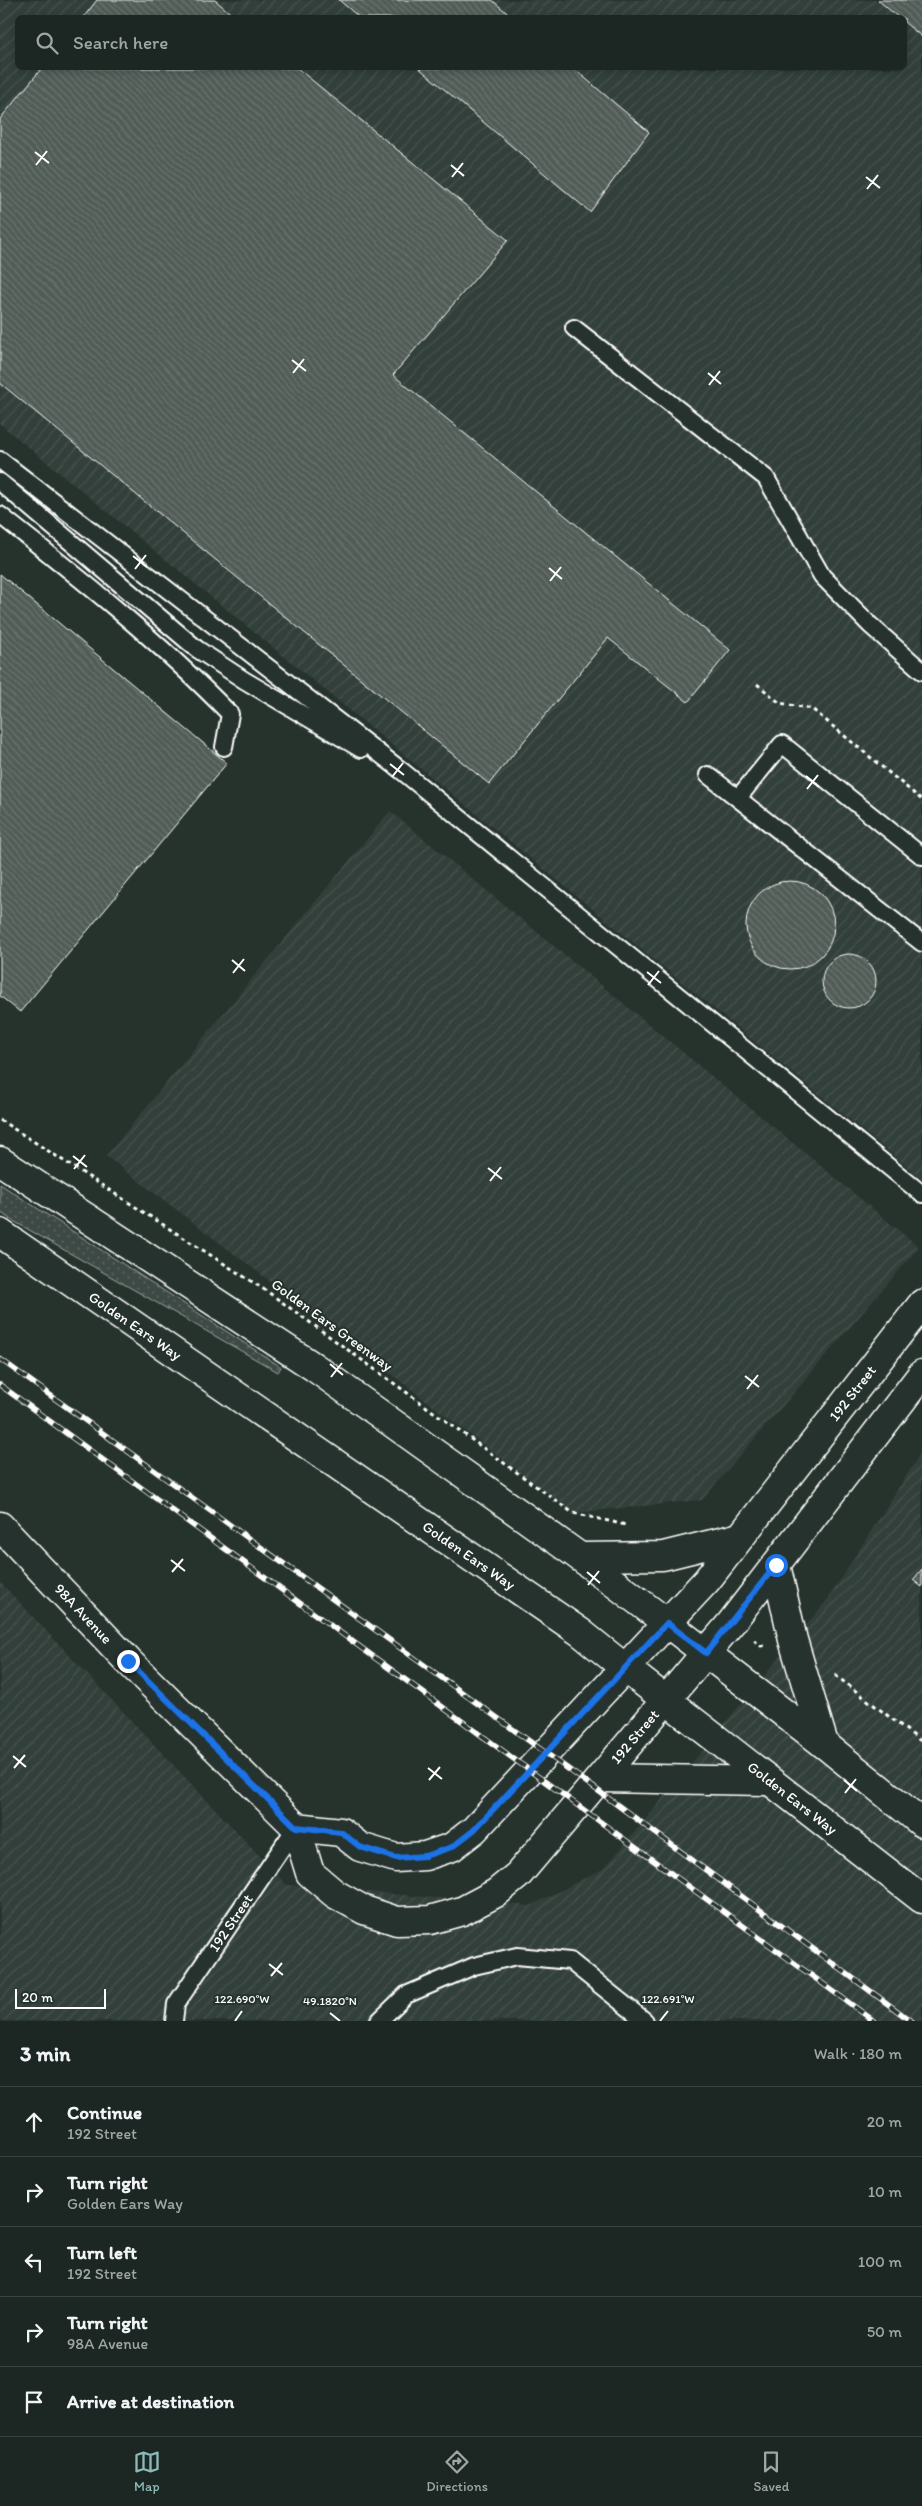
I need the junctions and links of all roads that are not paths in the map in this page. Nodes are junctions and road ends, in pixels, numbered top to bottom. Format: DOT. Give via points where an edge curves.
graph roads {
  1 [pos="574,328"];
  2 [pos="0,460"];
  3 [pos="0,482"];
  4 [pos="0,515"];
  5 [pos="922,671"];
  6 [pos="224,747"];
  7 [pos="402,771"];
  8 [pos="708,775"];
  9 [pos="738,798"];
  10 [pos="922,856"];
  11 [pos="922,943"];
  12 [pos="0,1161"];
  13 [pos="922,1194"];
  14 [pos="0,1233"];
  15 [pos="922,1304"];
  16 [pos="922,1374"];
  17 [pos="0,1526"];
  18 [pos="740,1537"];
  19 [pos="580,1557"];
  20 [pos="776,1565"];
  21 [pos="667,1623"];
  22 [pos="706,1653"];
  23 [pos="625,1668"];
  24 [pos="666,1700"];
  25 [pos="824,1744"];
  26 [pos="600,1778"];
  27 [pos="768,1781"];
  28 [pos="922,1823"];
  29 [pos="296,1827"];
  30 [pos="922,1899"];
  31 [pos="174,2021"];
  32 [pos="379,2021"];
  33 [pos="645,2021"];
  1 -- 5 [label="lane" via="766,478 822,576 870,626"];
  2 -- 7 [label="lane"];
  3 -- 7 [label="lane" via="197,649 337,736"];
  4 -- 6 [label="lane" via="145,633 217,700 230,714"];
  7 -- 13 [label="lane"];
  8 -- 9 [label="lane"];
  9 -- 10 [label="lane" via="782,744"];
  9 -- 11 [label="lane"];
  12 -- 19 [label="main road" via="314,1367"];
  14 -- 23 [label="main road, Golden Ears Way" via="580,1632"];
  15 -- 18 [label="main road, 192 Street"];
  16 -- 20 [label="main road, 192 Street"];
  17 -- 29 [label="main road, 98A Avenue" via="128,1661"];
  18 -- 19 [label="main road" via="663,1556"];
  18 -- 21 [label="main road, 192 Street"];
  19 -- 21 [label="main road"];
  20 -- 22 [label="main road, 192 Street"];
  20 -- 25 [label="main road" via="793,1640"];
  21 -- 22 [label="main road"];
  21 -- 23 [label="main road, 192 Street"];
  22 -- 24 [label="main road, 192 Street"];
  22 -- 25 [label="main road"];
  23 -- 24 [label="main road, Golden Ears Way"];
  23 -- 29 [label="main road, 192 Street" via="474,1830 452,1847 425,1856 396,1858 360,1847 341,1832"];
  24 -- 26 [label="main road, 192 Street"];
  24 -- 27 [label="main road, Golden Ears Way"];
  25 -- 28 [label="main road"];
  26 -- 27 [label="main road"];
  26 -- 29 [label="main road, 192 Street" via="518,1875 462,1911 430,1920 397,1921 364,1910 335,1894 310,1874"];
  27 -- 30 [label="main road, Golden Ears Way"];
  29 -- 31 [label="lane, 192 Street" via="176,2004"];
  32 -- 33 [label="lane" via="406,1995 474,1966 517,1956 570,1961"];
}
